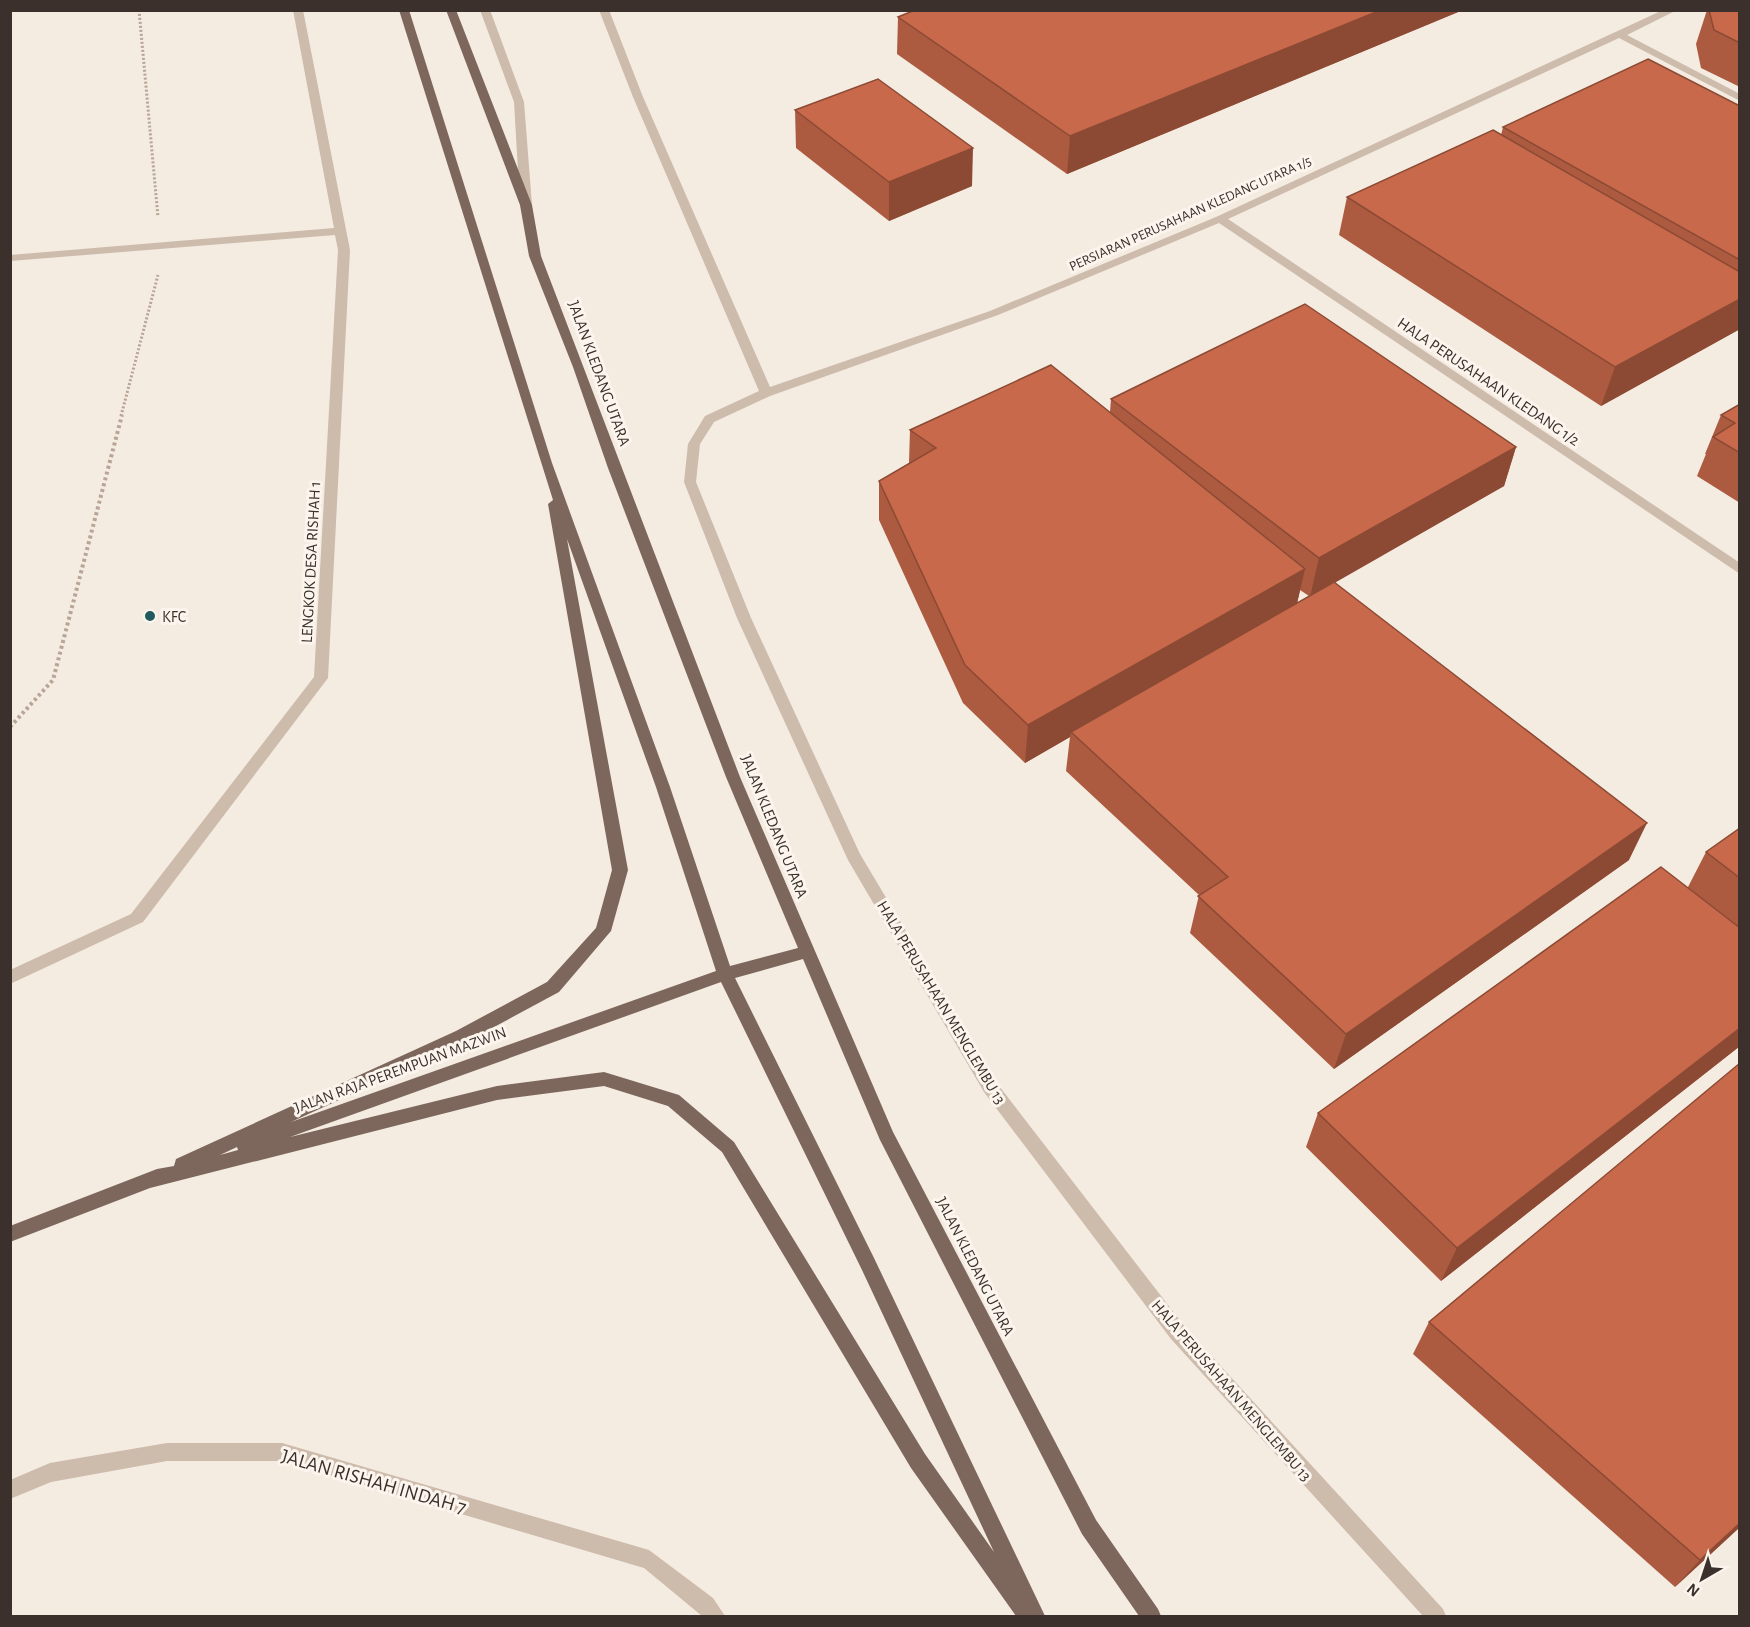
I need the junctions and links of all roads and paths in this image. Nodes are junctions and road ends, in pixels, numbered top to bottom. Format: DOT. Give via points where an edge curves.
graph roads {
  1 [pos="139,10"];
  2 [pos="298,10"];
  3 [pos="404,10"];
  4 [pos="451,10"];
  5 [pos="485,10"];
  6 [pos="604,10"];
  7 [pos="1672,10"];
  8 [pos="1618,34"];
  9 [pos="1740,98"];
  10 [pos="526,205"];
  11 [pos="1220,219"];
  12 [pos="339,231"];
  13 [pos="160,247"];
  14 [pos="10,258"];
  15 [pos="766,393"];
  16 [pos="709,419"];
  17 [pos="546,463"];
  18 [pos="1740,570"];
  19 [pos="10,727"];
  20 [pos="806,952"];
  21 [pos="725,974"];
  22 [pos="10,978"];
  23 [pos="150,1180"];
  24 [pos="10,1234"];
  25 [pos="10,1490"];
  26 [pos="715,1617"];
  27 [pos="1029,1617"];
  28 [pos="1035,1617"];
  29 [pos="1151,1617"];
  30 [pos="1436,1617"];
  1 -- 13 [label="path"];
  2 -- 12 [label="street, LENGKOK DESA RISHAH 1"];
  3 -- 17 [label="main road"];
  4 -- 10 [label="main road, JALAN KLEDANG UTARA"];
  5 -- 10 [label="street" via="519,102"];
  6 -- 15 [label="street"];
  7 -- 8 [label="street, PERSIARAN PERUSAHAAN KLEDANG UTARA 1/5"];
  8 -- 9 [label="street"];
  8 -- 11 [label="street, PERSIARAN PERUSAHAAN KLEDANG UTARA 1/5"];
  10 -- 20 [label="main road, JALAN KLEDANG UTARA" via="535,256 614,468"];
  11 -- 15 [label="street, PERSIARAN PERUSAHAAN KLEDANG UTARA 1/5" via="994,313"];
  11 -- 18 [label="street, HALA PERUSAHAAN KLEDANG 1/2"];
  12 -- 13 [label="street"];
  12 -- 22 [label="street, LENGKOK DESA RISHAH 1" via="344,250 321,678 137,918"];
  13 -- 14 [label="street"];
  13 -- 19 [label="path" via="162,260 53,680"];
  15 -- 16 [label="street, PERSIARAN PERUSAHAAN KLEDANG UTARA 1/5"];
  16 -- 30 [label="street, HALA PERUSAHAAN MENGLEMBU 13" via="694,444 690,482 744,618 853,856 990,1087 1178,1333"];
  17 -- 21 [label="main road" via="663,787"];
  17 -- 23 [label="main road" via="620,870 603,931 553,987 462,1036"];
  20 -- 21 [label="main road, JALAN RAJA PEREMPUAN MAZWIN"];
  20 -- 29 [label="main road, JALAN KLEDANG UTARA" via="886,1135 1089,1527"];
  21 -- 23 [label="main road, JALAN RAJA PEREMPUAN MAZWIN"];
  21 -- 28 [label="main road"];
  23 -- 24 [label="main road, JALAN RAJA PEREMPUAN MAZWIN"];
  23 -- 27 [label="main road" via="497,1093 604,1079 673,1100 728,1147 918,1461"];
  25 -- 26 [label="street, JALAN RISHAH INDAH 7" via="50,1473 168,1452 282,1452 648,1560 706,1605"];
}
